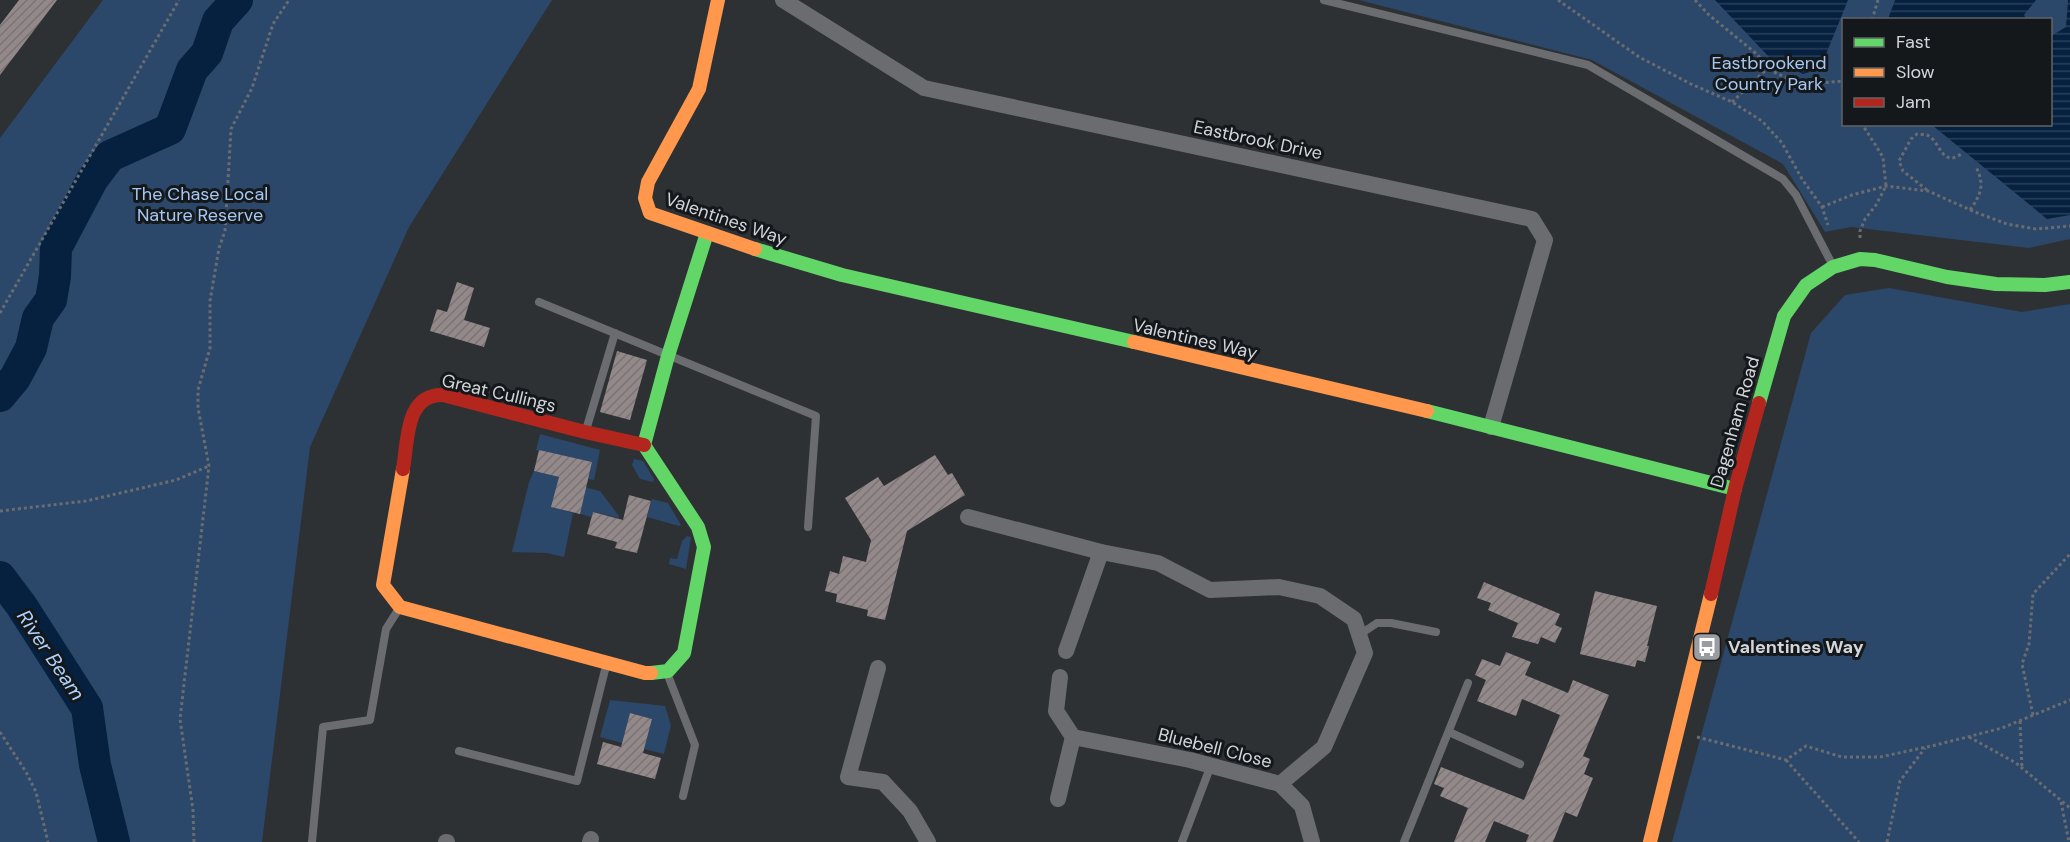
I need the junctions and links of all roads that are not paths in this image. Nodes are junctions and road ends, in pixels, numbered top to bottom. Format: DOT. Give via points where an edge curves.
graph roads {
  1 [pos="718,0"];
  2 [pos="783,0"];
  3 [pos="1324,0"];
  4 [pos="707,233"];
  5 [pos="1833,267"];
  6 [pos="2070,282"];
  7 [pos="539,302"];
  8 [pos="615,333"];
  9 [pos="668,356"];
  10 [pos="1491,427"];
  11 [pos="585,432"];
  12 [pos="644,445"];
  13 [pos="1735,489"];
  14 [pos="968,517"];
  15 [pos="808,526"];
  16 [pos="1101,552"];
  17 [pos="400,607"];
  18 [pos="1436,633"];
  19 [pos="1359,635"];
  20 [pos="1066,651"];
  21 [pos="607,663"];
  22 [pos="878,668"];
  23 [pos="667,673"];
  24 [pos="1060,677"];
  25 [pos="1468,683"];
  26 [pos="1449,732"];
  27 [pos="1073,737"];
  28 [pos="459,751"];
  29 [pos="1520,764"];
  30 [pos="1211,765"];
  31 [pos="1280,784"];
  32 [pos="683,796"];
  33 [pos="1058,799"];
  34 [pos="312,842"];
  35 [pos="928,842"];
  36 [pos="1182,842"];
  37 [pos="1312,842"];
  38 [pos="1404,842"];
  39 [pos="1650,842"];
  1 -- 4 [label="street, Valentines Way" via="699,89 644,194 650,213"];
  2 -- 10 [label="street, Eastbrook Drive" via="924,88 1532,219 1545,240"];
  3 -- 5 [label="lane" via="1588,65 1783,179 1796,195"];
  4 -- 9 [label="street"];
  4 -- 10 [label="street, Valentines Way" via="842,275"];
  5 -- 6 [label="street, Dagenham Road" via="1860,259 1981,284 2047,286"];
  5 -- 13 [label="street, Dagenham Road" via="1806,285 1784,316"];
  7 -- 8 [label="lane"];
  8 -- 9 [label="lane"];
  8 -- 11 [label="lane"];
  9 -- 12 [label="street"];
  9 -- 15 [label="lane" via="816,416"];
  10 -- 13 [label="street, Valentines Way"];
  11 -- 12 [label="street, Great Cullings"];
  11 -- 17 [label="street, Great Cullings" via="443,395 434,394 419,401 412,411 383,585"];
  12 -- 23 [label="street" via="698,527 704,547 684,653"];
  13 -- 39 [label="street, Dagenham Road"];
  14 -- 16 [label="street"];
  16 -- 19 [label="street" via="1158,563 1210,590 1279,587 1320,596 1354,619"];
  16 -- 20 [label="street"];
  17 -- 21 [label="street"];
  17 -- 34 [label="lane" via="386,629 370,720 323,727"];
  18 -- 19 [label="lane" via="1377,623"];
  19 -- 31 [label="street" via="1365,653 1324,747"];
  21 -- 23 [label="street" via="645,673"];
  21 -- 28 [label="lane" via="577,781"];
  22 -- 35 [label="street" via="848,777 883,782 910,811"];
  23 -- 32 [label="lane" via="695,745"];
  24 -- 27 [label="street" via="1056,711"];
  25 -- 26 [label="lane"];
  26 -- 29 [label="lane"];
  26 -- 38 [label="lane"];
  27 -- 30 [label="street, Bluebell Close"];
  27 -- 33 [label="street"];
  30 -- 31 [label="street, Bluebell Close"];
  30 -- 36 [label="lane"];
  31 -- 37 [label="street, Bluebell Close" via="1302,806"];
}
